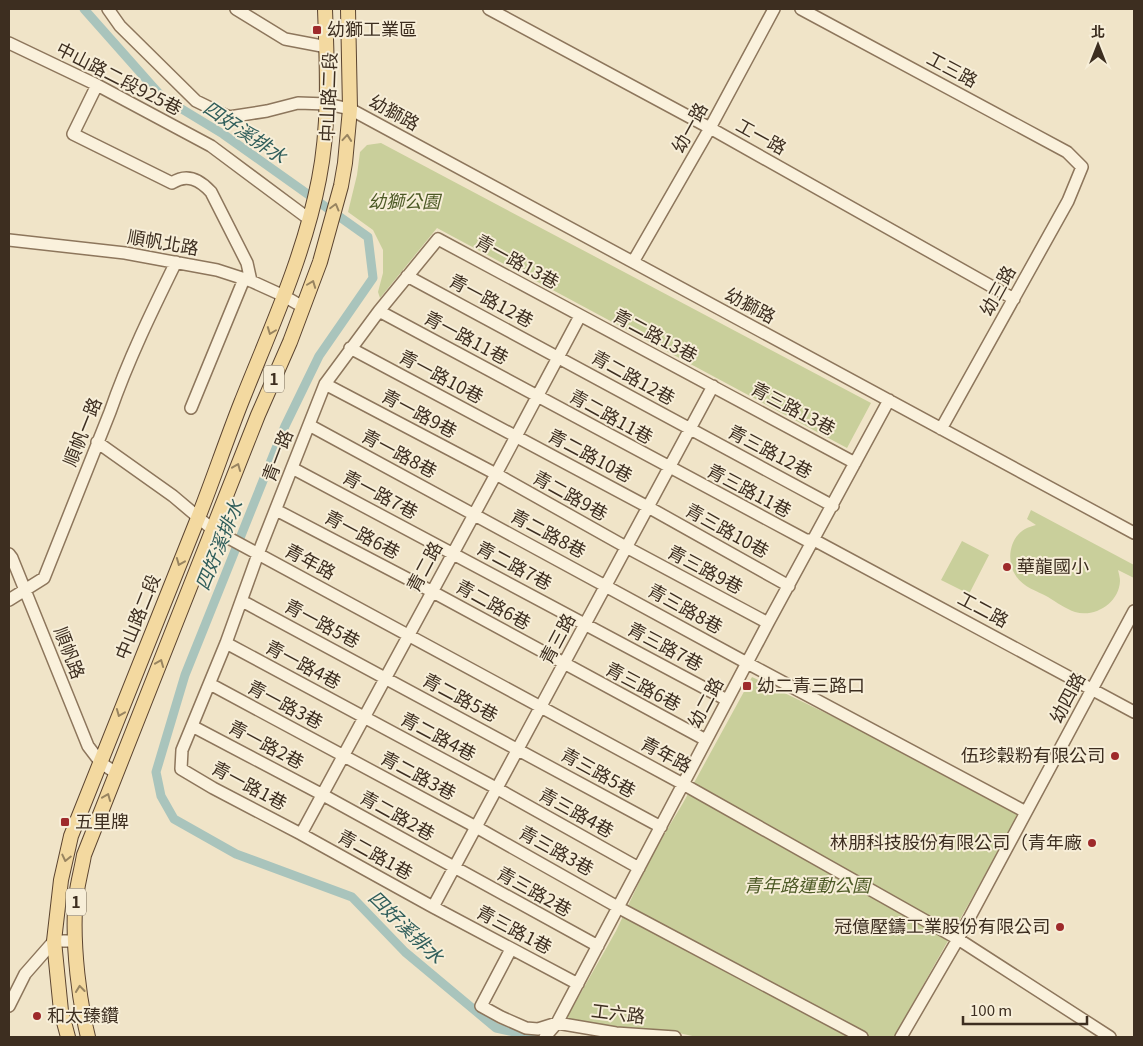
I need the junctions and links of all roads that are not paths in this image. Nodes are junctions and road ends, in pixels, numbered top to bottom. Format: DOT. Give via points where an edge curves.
graph roads {
  1 [pos="108,9"];
  2 [pos="236,9"];
  3 [pos="325,9"];
  4 [pos="348,9"];
  5 [pos="489,9"];
  6 [pos="774,9"];
  7 [pos="801,9"];
  8 [pos="9,42"];
  9 [pos="327,46"];
  10 [pos="97,85"];
  11 [pos="328,104"];
  12 [pos="350,109"];
  13 [pos="710,128"];
  14 [pos="1082,168"];
  15 [pos="309,219"];
  16 [pos="438,239"];
  17 [pos="9,240"];
  18 [pos="176,262"];
  19 [pos="634,262"];
  20 [pos="407,276"];
  21 [pos="247,280"];
  22 [pos="284,296"];
  23 [pos="1014,299"];
  24 [pos="303,307"];
  25 [pos="378,311"];
  26 [pos="580,316"];
  27 [pos="350,348"];
  28 [pos="558,356"];
  29 [pos="326,384"];
  30 [pos="713,386"];
  31 [pos="537,396"];
  32 [pos="889,400"];
  33 [pos="191,408"];
  34 [pos="309,425"];
  35 [pos="941,429"];
  36 [pos="690,430"];
  37 [pos="516,436"];
  38 [pos="98,442"];
  39 [pos="855,463"];
  40 [pos="292,468"];
  41 [pos="669,468"];
  42 [pos="496,474"];
  43 [pos="832,506"];
  44 [pos="648,507"];
  45 [pos="276,510"];
  46 [pos="474,514"];
  47 [pos="198,516"];
  48 [pos="212,529"];
  49 [pos="1134,533"];
  50 [pos="814,540"];
  51 [pos="626,547"];
  52 [pos="452,553"];
  53 [pos="9,554"];
  54 [pos="258,554"];
  55 [pos="606,586"];
  56 [pos="789,586"];
  57 [pos="26,590"];
  58 [pos="431,592"];
  59 [pos="9,600"];
  60 [pos="242,601"];
  61 [pos="1134,611"];
  62 [pos="768,623"];
  63 [pos="585,624"];
  64 [pos="409,635"];
  65 [pos="226,643"];
  66 [pos="747,663"];
  67 [pos="564,664"];
  68 [pos="385,678"];
  69 [pos="210,684"];
  70 [pos="1093,689"];
  71 [pos="727,700"];
  72 [pos="542,707"];
  73 [pos="1134,712"];
  74 [pos="364,717"];
  75 [pos="192,726"];
  76 [pos="706,740"];
  77 [pos="518,749"];
  78 [pos="344,756"];
  79 [pos="101,763"];
  80 [pos="181,769"];
  81 [pos="116,773"];
  82 [pos="683,784"];
  83 [pos="496,788"];
  84 [pos="323,795"];
  85 [pos="1026,812"];
  86 [pos="476,827"];
  87 [pos="661,827"];
  88 [pos="301,834"];
  89 [pos="454,868"];
  90 [pos="639,868"];
  91 [pos="618,906"];
  92 [pos="433,907"];
  93 [pos="958,939"];
  94 [pos="54,941"];
  95 [pos="75,941"];
  96 [pos="598,946"];
  97 [pos="512,949"];
  98 [pos="578,984"];
  99 [pos="9,1006"];
  100 [pos="558,1022"];
  101 [pos="68,1037"];
  102 [pos="88,1037"];
  103 [pos="545,1037"];
  104 [pos="675,1037"];
  105 [pos="862,1037"];
  106 [pos="901,1037"];
  107 [pos="1110,1037"];
  1 -- 11 [label="street, 幼獅路" via="120,26 196,101 229,117 298,103"];
  2 -- 9 [label="street" via="285,39"];
  3 -- 9 [label="main road, 中山路二段 / 1"];
  4 -- 12 [label="main road, 中山路二段 / 1"];
  5 -- 13 [label="street, 工一路"];
  6 -- 13 [label="street, 幼一路"];
  7 -- 14 [label="street, 工三路" via="1067,152"];
  8 -- 10 [label="street, 中山路二段925巷"];
  9 -- 11 [label="main road, 中山路二段 / 1"];
  10 -- 15 [label="street, 中山路二段925巷" via="211,146"];
  10 -- 21 [label="street" via="73,134 172,184 179,179 190,178 203,183 211,192 247,263"];
  11 -- 12 [label="street, 幼獅路"];
  11 -- 15 [label="main road, 中山路二段 / 1" via="319,179"];
  12 -- 19 [label="street, 幼獅路"];
  24 -- 12 [label="main road, 中山路二段 / 1, one-way" via="320,262 341,186"];
  13 -- 19 [label="street, 幼一路"];
  13 -- 23 [label="street, 工一路"];
  14 -- 23 [label="street, 幼三路" via="1068,201"];
  15 -- 22 [label="main road, 中山路二段 / 1"];
  16 -- 20 [label="street, 青一路"];
  16 -- 26 [label="street, 青一路13巷"];
  17 -- 18 [label="street, 順帆北路"];
  18 -- 21 [label="street, 順帆北路"];
  18 -- 38 [label="street, 順帆一路" via="147,321"];
  19 -- 32 [label="street, 幼獅路"];
  20 -- 25 [label="street, 青一路"];
  20 -- 28 [label="street, 青一路12巷"];
  21 -- 22 [label="street, 順帆北路"];
  21 -- 33 [label="street"];
  22 -- 24 [label="street, 順帆北路"];
  22 -- 47 [label="main road, 中山路二段 / 1, one-way"];
  23 -- 35 [label="street, 幼三路"];
  48 -- 24 [label="main road, 中山路二段 / 1, one-way"];
  25 -- 27 [label="street, 青一路"];
  25 -- 31 [label="street, 青一路11巷"];
  26 -- 28 [label="street, 青二路"];
  26 -- 30 [label="street, 青二路13巷"];
  27 -- 29 [label="street, 青一路"];
  27 -- 37 [label="street, 青一路10巷"];
  28 -- 31 [label="street, 青二路"];
  28 -- 36 [label="street, 青二路12巷"];
  29 -- 34 [label="street, 青一路"];
  29 -- 42 [label="street, 青一路9巷"];
  30 -- 36 [label="street, 青三路"];
  30 -- 39 [label="street, 青三路13巷"];
  31 -- 37 [label="street, 青二路"];
  31 -- 41 [label="street, 青二路11巷"];
  32 -- 35 [label="street, 幼獅路"];
  32 -- 39 [label="street, 幼二路"];
  34 -- 40 [label="street, 青一路"];
  34 -- 46 [label="street, 青一路8巷"];
  35 -- 49 [label="street, 幼獅路"];
  36 -- 41 [label="street, 青三路"];
  36 -- 43 [label="street, 青三路12巷"];
  37 -- 42 [label="street, 青二路"];
  37 -- 44 [label="street, 青二路10巷"];
  38 -- 47 [label="street, 青年路"];
  38 -- 57 [label="street, 順帆一路" via="44,578"];
  39 -- 43 [label="street, 幼二路"];
  40 -- 45 [label="street, 青一路"];
  40 -- 52 [label="street, 青一路7巷"];
  41 -- 44 [label="street, 青三路"];
  41 -- 50 [label="street, 青三路11巷" via="806,540"];
  42 -- 46 [label="street, 青二路"];
  42 -- 51 [label="street, 青二路9巷"];
  43 -- 50 [label="street, 幼二路"];
  44 -- 51 [label="street, 青三路"];
  44 -- 56 [label="street, 青三路10巷"];
  45 -- 54 [label="street, 青一路"];
  45 -- 58 [label="street, 青一路6巷"];
  46 -- 52 [label="street, 青二路"];
  46 -- 55 [label="street, 青二路8巷"];
  47 -- 48 [label="street, 青年路"];
  47 -- 79 [label="main road, 中山路二段 / 1, one-way"];
  48 -- 54 [label="street, 青年路"];
  81 -- 48 [label="main road, 中山路二段 / 1, one-way"];
  50 -- 56 [label="street, 幼二路"];
  50 -- 70 [label="street, 工二路"];
  51 -- 55 [label="street, 青三路"];
  51 -- 62 [label="street, 青三路9巷"];
  52 -- 58 [label="street, 青二路"];
  52 -- 63 [label="street, 青二路7巷"];
  53 -- 57 [label="street, 順帆路"];
  54 -- 60 [label="street, 青一路"];
  54 -- 64 [label="street, 青年路"];
  55 -- 63 [label="street, 青三路"];
  55 -- 66 [label="street, 青三路8巷"];
  56 -- 62 [label="street, 幼二路"];
  57 -- 59 [label="street, 順帆一路"];
  57 -- 79 [label="street, 順帆路" via="88,746"];
  58 -- 64 [label="street, 青二路"];
  58 -- 67 [label="street, 青二路6巷"];
  60 -- 65 [label="street, 青一路"];
  60 -- 68 [label="street, 青一路5巷"];
  61 -- 70 [label="street, 幼四路"];
  62 -- 66 [label="street, 幼二路"];
  63 -- 67 [label="street, 青三路"];
  63 -- 71 [label="street, 青三路7巷"];
  64 -- 68 [label="street, 青二路"];
  64 -- 72 [label="street, 青年路"];
  65 -- 69 [label="street, 青一路"];
  65 -- 74 [label="street, 青一路4巷"];
  66 -- 71 [label="street, 幼二路"];
  66 -- 85 [label="street, 青三路8巷"];
  67 -- 72 [label="street, 青三路"];
  67 -- 76 [label="street, 青三路6巷"];
  68 -- 74 [label="street, 青二路"];
  68 -- 77 [label="street, 青二路5巷"];
  69 -- 75 [label="street, 青一路"];
  69 -- 78 [label="street, 青一路3巷"];
  70 -- 73 [label="street, 工二路"];
  70 -- 85 [label="street, 幼四路"];
  71 -- 76 [label="street, 幼二路"];
  72 -- 77 [label="street, 青三路"];
  72 -- 82 [label="street, 青年路"];
  74 -- 78 [label="street, 青二路"];
  74 -- 83 [label="street, 青二路4巷"];
  75 -- 80 [label="street, 青一路" via="182,750"];
  75 -- 84 [label="street, 青一路2巷"];
  76 -- 82 [label="street, 幼二路"];
  77 -- 83 [label="street, 青三路"];
  77 -- 87 [label="street, 青三路5巷"];
  78 -- 84 [label="street, 青二路"];
  78 -- 86 [label="street, 青二路3巷"];
  79 -- 81 [label="street"];
  79 -- 94 [label="main road, 中山路二段 / 1, one-way" via="71,836 61,880"];
  80 -- 88 [label="street, 青一路1巷"];
  95 -- 81 [label="main road, 中山路二段 / 1, one-way" via="74,908 84,855"];
  82 -- 87 [label="street, 幼二路"];
  82 -- 93 [label="street, 青年路"];
  83 -- 86 [label="street, 青三路"];
  83 -- 90 [label="street, 青三路4巷"];
  84 -- 88 [label="street, 青二路"];
  84 -- 89 [label="street, 青二路2巷"];
  85 -- 93 [label="street, 幼四路"];
  86 -- 89 [label="street, 青三路"];
  86 -- 91 [label="street, 青三路3巷"];
  87 -- 90 [label="street, 幼二路"];
  88 -- 92 [label="street, 青二路1巷"];
  89 -- 92 [label="street, 青三路"];
  89 -- 96 [label="street, 青三路2巷"];
  90 -- 91 [label="street, 幼二路"];
  91 -- 96 [label="street, 幼二路"];
  91 -- 105 [label="street, 青三路3巷"];
  92 -- 97 [label="street, 青三路1巷"];
  93 -- 106 [label="street, 幼四路"];
  93 -- 107 [label="street, 青年路"];
  94 -- 95 [label="street"];
  94 -- 99 [label="street" via="25,974"];
  94 -- 101 [label="main road, 中山路二段 / 1" via="61,1011"];
  102 -- 95 [label="main road, 中山路二段 / 1, one-way" via="82,1012"];
  96 -- 98 [label="street, 幼二路"];
  97 -- 98 [label="street, 青三路1巷"];
  97 -- 100 [label="street" via="481,1006 526,1028 538,1029"];
  98 -- 100 [label="street, 幼二路"];
  100 -- 103 [label="street, 幼二路"];
  100 -- 104 [label="street, 工六路" via="616,1033"];
}
